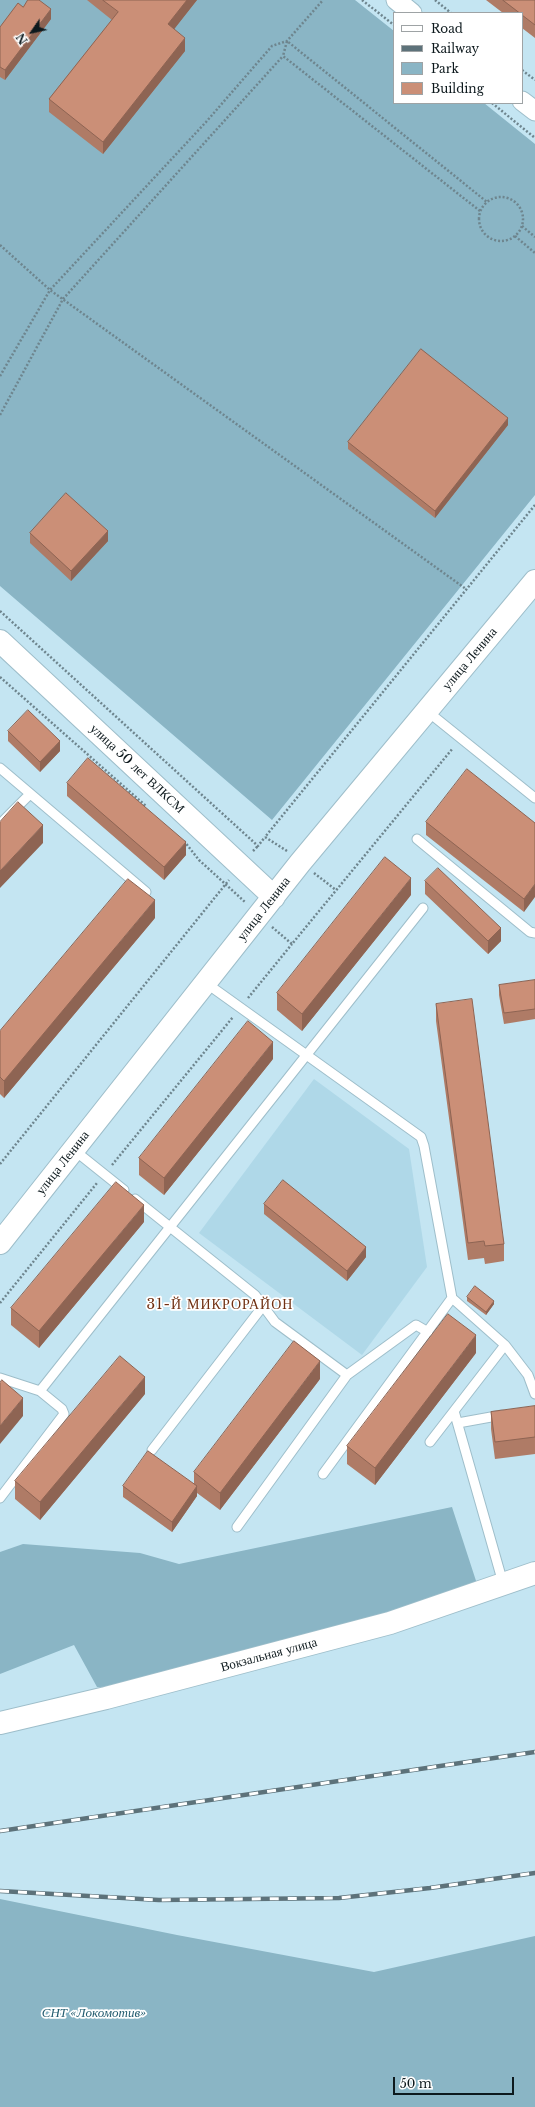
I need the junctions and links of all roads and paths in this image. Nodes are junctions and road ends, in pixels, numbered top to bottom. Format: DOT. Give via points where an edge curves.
graph roads {
  1 [pos="323,0"];
  2 [pos="362,0"];
  3 [pos="396,0"];
  4 [pos="435,0"];
  5 [pos="411,12"];
  6 [pos="450,12"];
  7 [pos="393,24"];
  8 [pos="287,41"];
  9 [pos="283,56"];
  10 [pos="523,71"];
  11 [pos="535,80"];
  12 [pos="523,102"];
  13 [pos="493,104"];
  14 [pos="535,112"];
  15 [pos="535,138"];
  16 [pos="487,202"];
  17 [pos="480,211"];
  18 [pos="522,226"];
  19 [pos="515,236"];
  20 [pos="535,237"];
  21 [pos="0,245"];
  22 [pos="535,253"];
  23 [pos="50,290"];
  24 [pos="63,299"];
  25 [pos="0,376"];
  26 [pos="0,415"];
  27 [pos="535,505"];
  28 [pos="535,581"];
  29 [pos="466,589"];
  30 [pos="0,611"];
  31 [pos="0,641"];
  32 [pos="0,677"];
  33 [pos="427,711"];
  34 [pos="461,738"];
  35 [pos="0,768"];
  36 [pos="30,794"];
  37 [pos="535,798"];
  38 [pos="150,809"];
  39 [pos="0,824"];
  40 [pos="180,835"];
  41 [pos="265,836"];
  42 [pos="417,839"];
  43 [pos="290,854"];
  44 [pos="312,871"];
  45 [pos="226,885"];
  46 [pos="336,890"];
  47 [pos="146,892"];
  48 [pos="274,897"];
  49 [pos="423,908"];
  50 [pos="259,916"];
  51 [pos="535,933"];
  52 [pos="292,944"];
  53 [pos="206,983"];
  54 [pos="240,1008"];
  55 [pos="307,1055"];
  56 [pos="74,1150"];
  57 [pos="0,1164"];
  58 [pos="104,1174"];
  59 [pos="170,1227"];
  60 [pos="0,1243"];
  61 [pos="452,1298"];
  62 [pos="0,1303"];
  63 [pos="263,1306"];
  64 [pos="428,1332"];
  65 [pos="505,1345"];
  66 [pos="347,1375"];
  67 [pos="0,1378"];
  68 [pos="40,1391"];
  69 [pos="535,1394"];
  70 [pos="454,1410"];
  71 [pos="512,1414"];
  72 [pos="458,1423"];
  73 [pos="430,1442"];
  74 [pos="152,1450"];
  75 [pos="323,1474"];
  76 [pos="0,1498"];
  77 [pos="238,1527"];
  78 [pos="535,1573"];
  79 [pos="503,1583"];
  80 [pos="0,1723"];
  1 -- 8 [label="path"];
  2 -- 7 [label="path"];
  3 -- 5 [label="street"];
  4 -- 6 [label="path"];
  8 -- 9 [label="path"];
  8 -- 16 [label="path"];
  8 -- 23 [label="path" via="272,46 206,122"];
  9 -- 17 [label="path"];
  9 -- 24 [label="path"];
  10 -- 11 [label="path"];
  12 -- 14 [label="street"];
  13 -- 15 [label="path"];
  16 -- 17 [label="path"];
  16 -- 18 [label="path" via="500,197 513,201 522,212"];
  17 -- 19 [label="path" via="480,226 488,237 502,241"];
  18 -- 19 [label="path"];
  18 -- 20 [label="path"];
  19 -- 22 [label="path"];
  21 -- 23 [label="path"];
  23 -- 24 [label="path"];
  23 -- 25 [label="path"];
  24 -- 26 [label="path"];
  24 -- 29 [label="path"];
  27 -- 29 [label="path"];
  28 -- 33 [label="street, улица Ленина"];
  29 -- 41 [label="path"];
  30 -- 41 [label="path" via="258,846"];
  31 -- 48 [label="street, улица 50 лет ВЛКСМ"];
  32 -- 38 [label="path"];
  33 -- 34 [label="lane"];
  33 -- 48 [label="street, улица Ленина"];
  34 -- 37 [label="lane"];
  34 -- 46 [label="path"];
  35 -- 36 [label="lane"];
  36 -- 39 [label="lane"];
  36 -- 47 [label="lane" via="131,884"];
  40 -- 45 [label="path" via="199,860"];
  41 -- 43 [label="path"];
  42 -- 51 [label="lane" via="530,932"];
  44 -- 46 [label="path"];
  45 -- 50 [label="path"];
  45 -- 57 [label="path"];
  46 -- 52 [label="path"];
  48 -- 50 [label="street, улица Ленина"];
  49 -- 55 [label="lane"];
  50 -- 52 [label="path"];
  50 -- 53 [label="street, улица Ленина"];
  52 -- 54 [label="path"];
  53 -- 54 [label="lane"];
  53 -- 56 [label="street, улица Ленина"];
  54 -- 55 [label="lane"];
  54 -- 58 [label="path"];
  55 -- 59 [label="lane"];
  55 -- 61 [label="lane" via="421,1137"];
  56 -- 58 [label="lane"];
  56 -- 60 [label="street, улица Ленина"];
  58 -- 59 [label="lane"];
  58 -- 62 [label="path"];
  59 -- 63 [label="lane" via="255,1295"];
  59 -- 68 [label="lane"];
  61 -- 64 [label="lane"];
  61 -- 65 [label="lane"];
  63 -- 66 [label="lane" via="275,1322"];
  63 -- 74 [label="lane"];
  64 -- 66 [label="lane" via="416,1325"];
  64 -- 75 [label="lane"];
  65 -- 69 [label="lane" via="528,1375"];
  65 -- 70 [label="lane"];
  66 -- 77 [label="lane"];
  67 -- 68 [label="lane"];
  68 -- 76 [label="lane" via="62,1409 64,1414"];
  70 -- 72 [label="lane"];
  70 -- 73 [label="lane"];
  71 -- 72 [label="lane"];
  72 -- 79 [label="lane"];
  78 -- 79 [label="street, Вокзальная улица"];
  79 -- 80 [label="street, Вокзальная улица" via="390,1623 106,1698"];
}
